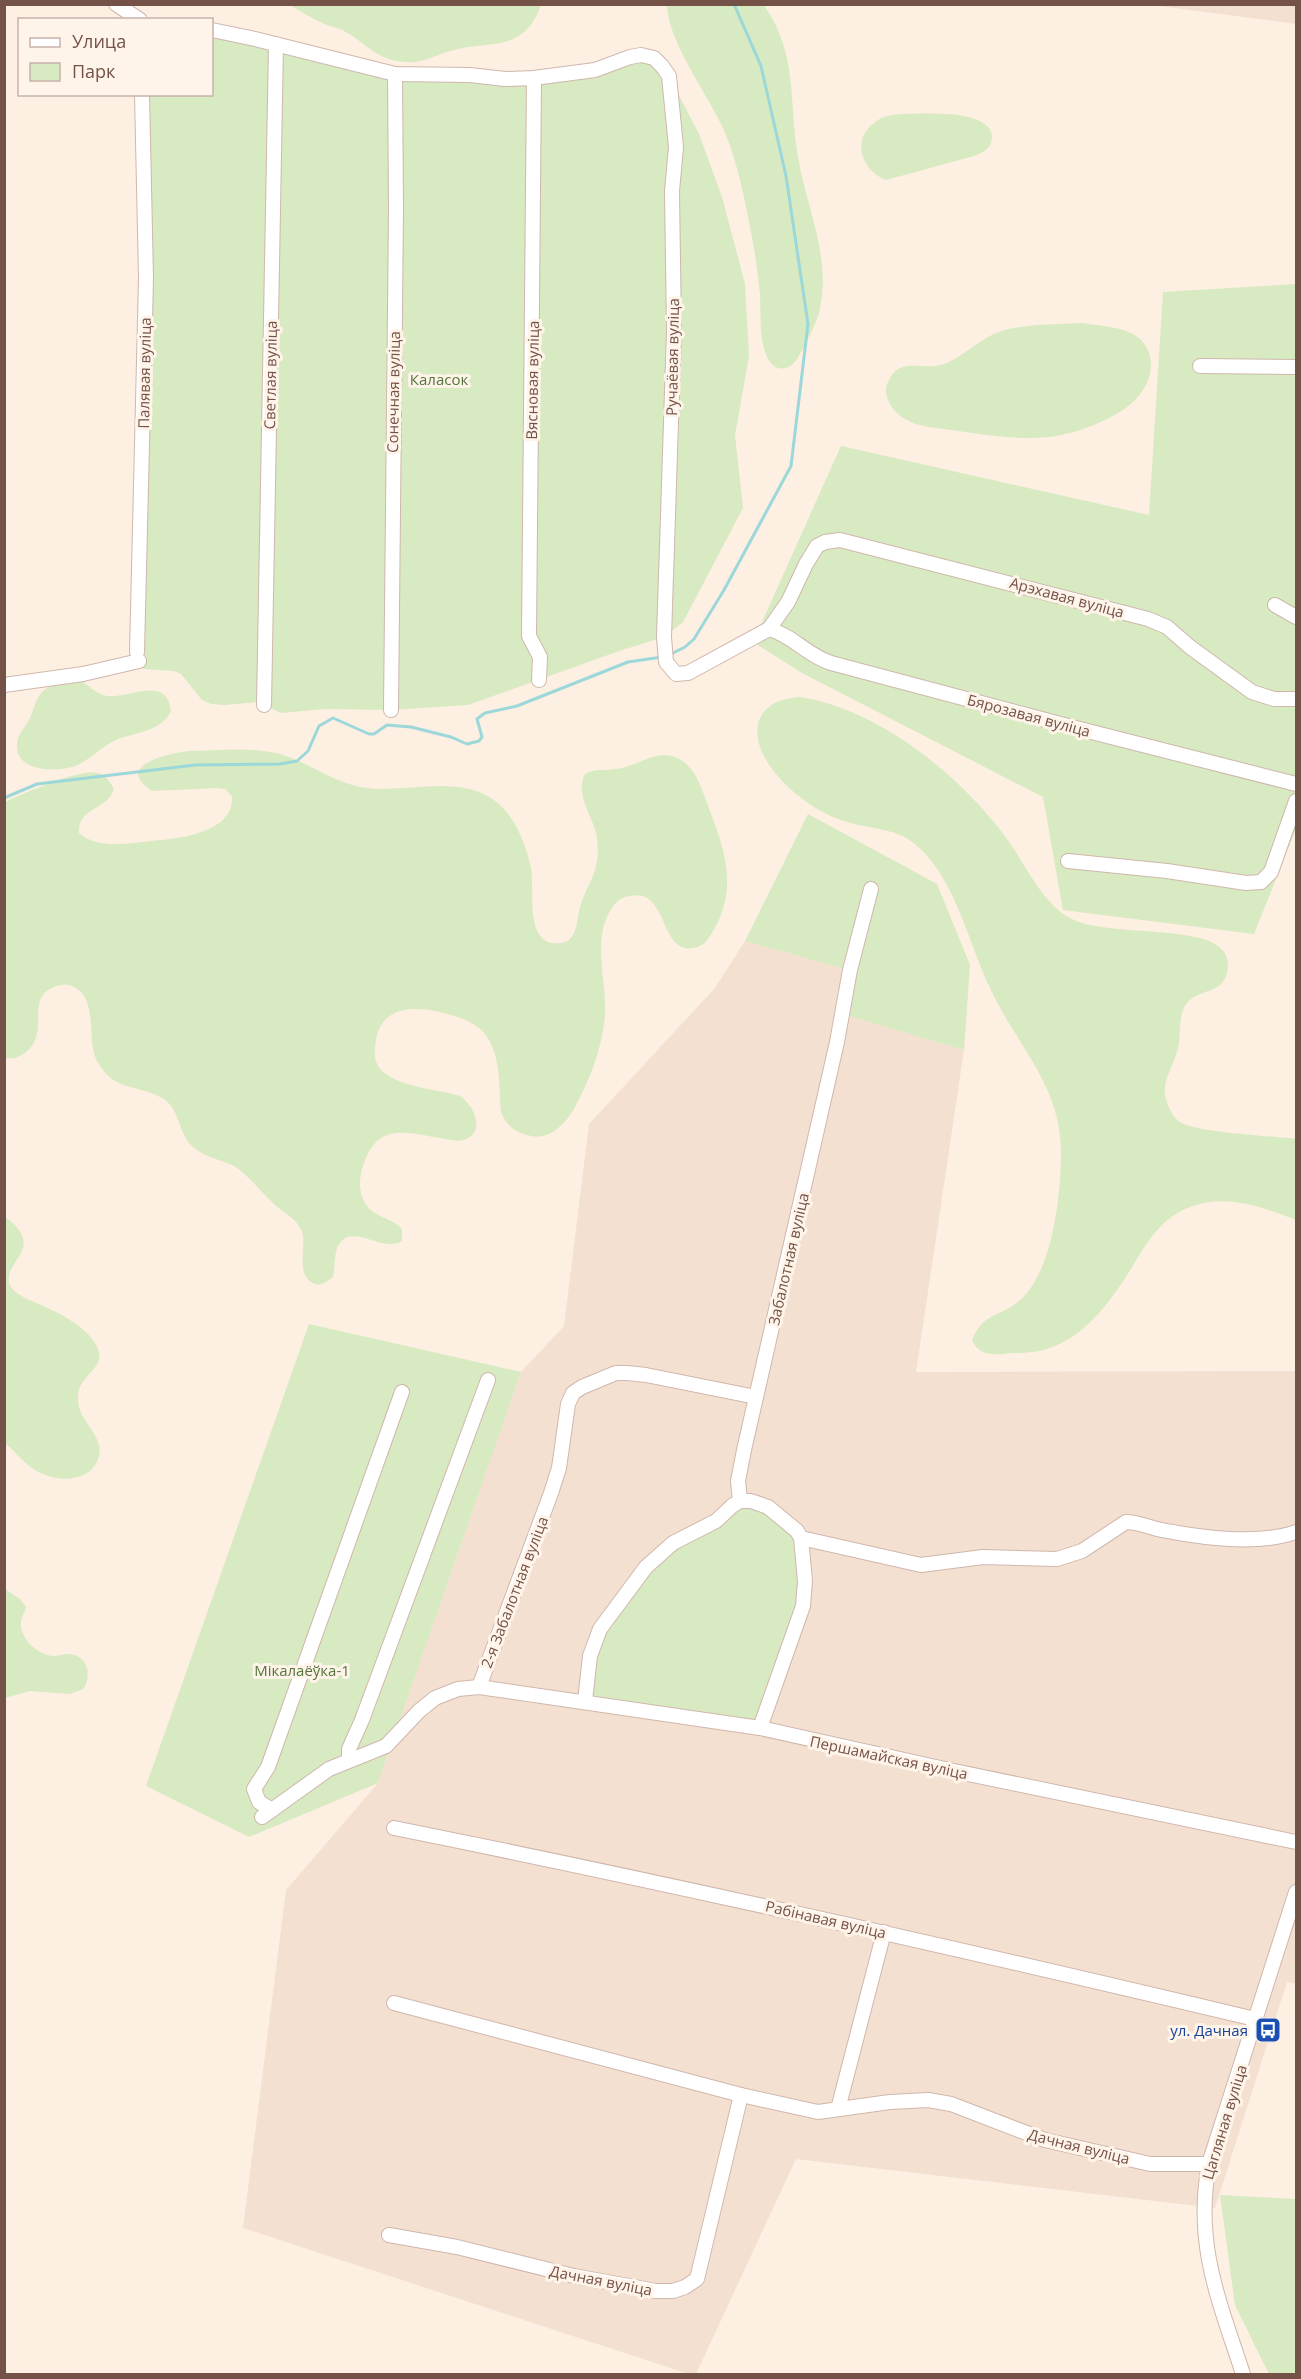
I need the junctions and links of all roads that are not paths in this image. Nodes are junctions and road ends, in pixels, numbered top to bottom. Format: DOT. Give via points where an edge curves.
graph roads {
  1 [pos="116,4"];
  2 [pos="137,18"];
  3 [pos="213,30"];
  4 [pos="276,44"];
  5 [pos="395,74"];
  6 [pos="534,78"];
  7 [pos="142,96"];
  8 [pos="1200,366"];
  9 [pos="1296,367"];
  10 [pos="1275,605"];
  11 [pos="1296,617"];
  12 [pos="769,629"];
  13 [pos="539,680"];
  14 [pos="4,685"];
  15 [pos="1296,699"];
  16 [pos="264,705"];
  17 [pos="391,710"];
  18 [pos="1296,784"];
  19 [pos="1296,801"];
  20 [pos="1068,861"];
  21 [pos="871,889"];
  22 [pos="488,1380"];
  23 [pos="402,1392"];
  24 [pos="756,1397"];
  25 [pos="740,1501"];
  26 [pos="1296,1532"];
  27 [pos="801,1538"];
  28 [pos="479,1687"];
  29 [pos="585,1701"];
  30 [pos="760,1728"];
  31 [pos="349,1760"];
  32 [pos="394,1828"];
  33 [pos="1296,1842"];
  34 [pos="1296,1892"];
  35 [pos="884,1932"];
  36 [pos="394,2003"];
  37 [pos="1255,2019"];
  38 [pos="741,2095"];
  39 [pos="838,2109"];
  40 [pos="1209,2164"];
  41 [pos="389,2235"];
  42 [pos="1243,2374"];
  1 -- 2 [label="street"];
  3 -- 4 [label="street"];
  4 -- 5 [label="street"];
  4 -- 16 [label="street, Светлая вуліца"];
  5 -- 6 [label="street"];
  5 -- 17 [label="street, Сонечная вуліца"];
  6 -- 12 [label="street, Ручаёвая вуліца" via="594,70 641,55 654,58 669,76 675,147 674,331 665,658 676,674 688,673"];
  6 -- 13 [label="street, Вясновая вуліца" via="529,636 541,663"];
  7 -- 14 [label="street, Палявая вуліца" via="146,278 138,657 84,674"];
  8 -- 9 [label="street"];
  10 -- 11 [label="street"];
  12 -- 15 [label="street, Арэхавая вуліца" via="817,546 832,541 848,542 1148,619 1167,627 1252,692 1274,699"];
  12 -- 18 [label="street, Бярозавая вуліца" via="831,663"];
  19 -- 20 [label="street" via="1271,872 1261,882"];
  21 -- 24 [label="street, Забалотная вуліца"];
  22 -- 31 [label="street" via="351,1745"];
  23 -- 31 [label="street, 2-я Забалотная вуліца" via="268,1767 254,1789 267,1814 320,1774"];
  24 -- 25 [label="street, Забалотная вуліца" via="739,1472"];
  24 -- 28 [label="street, 2-я Забалотная вуліца" via="646,1374 616,1373 573,1394 551,1493"];
  25 -- 27 [label="street" via="768,1508"];
  25 -- 29 [label="street" via="716,1521 664,1550 618,1602 600,1629 590,1656"];
  26 -- 27 [label="street" via="1280,1538 1240,1538 1174,1532 1126,1522 1083,1551 1057,1559 983,1557 921,1564"];
  27 -- 30 [label="street" via="806,1581 803,1606"];
  28 -- 29 [label="street, Першамайская вуліца"];
  28 -- 31 [label="street, 2-я Забалотная вуліца" via="458,1689 435,1698 386,1746"];
  29 -- 30 [label="street, Першамайская вуліца"];
  30 -- 33 [label="street, Першамайская вуліца"];
  32 -- 35 [label="street, Рабінавая вуліца"];
  34 -- 37 [label="street, Цагляная вуліца"];
  35 -- 37 [label="street, Рабінавая вуліца"];
  35 -- 39 [label="street"];
  36 -- 38 [label="street, Дачная вуліца"];
  37 -- 40 [label="street, Цагляная вуліца"];
  38 -- 39 [label="street, Дачная вуліца" via="818,2112"];
  38 -- 41 [label="street, Дачная вуліца" via="697,2279 685,2287 656,2291 615,2285"];
  39 -- 40 [label="street, Дачная вуліца" via="928,2100 951,2104 1046,2140 1150,2164"];
  40 -- 42 [label="street, Цагляная вуліца" via="1203,2217 1210,2269"];
}
